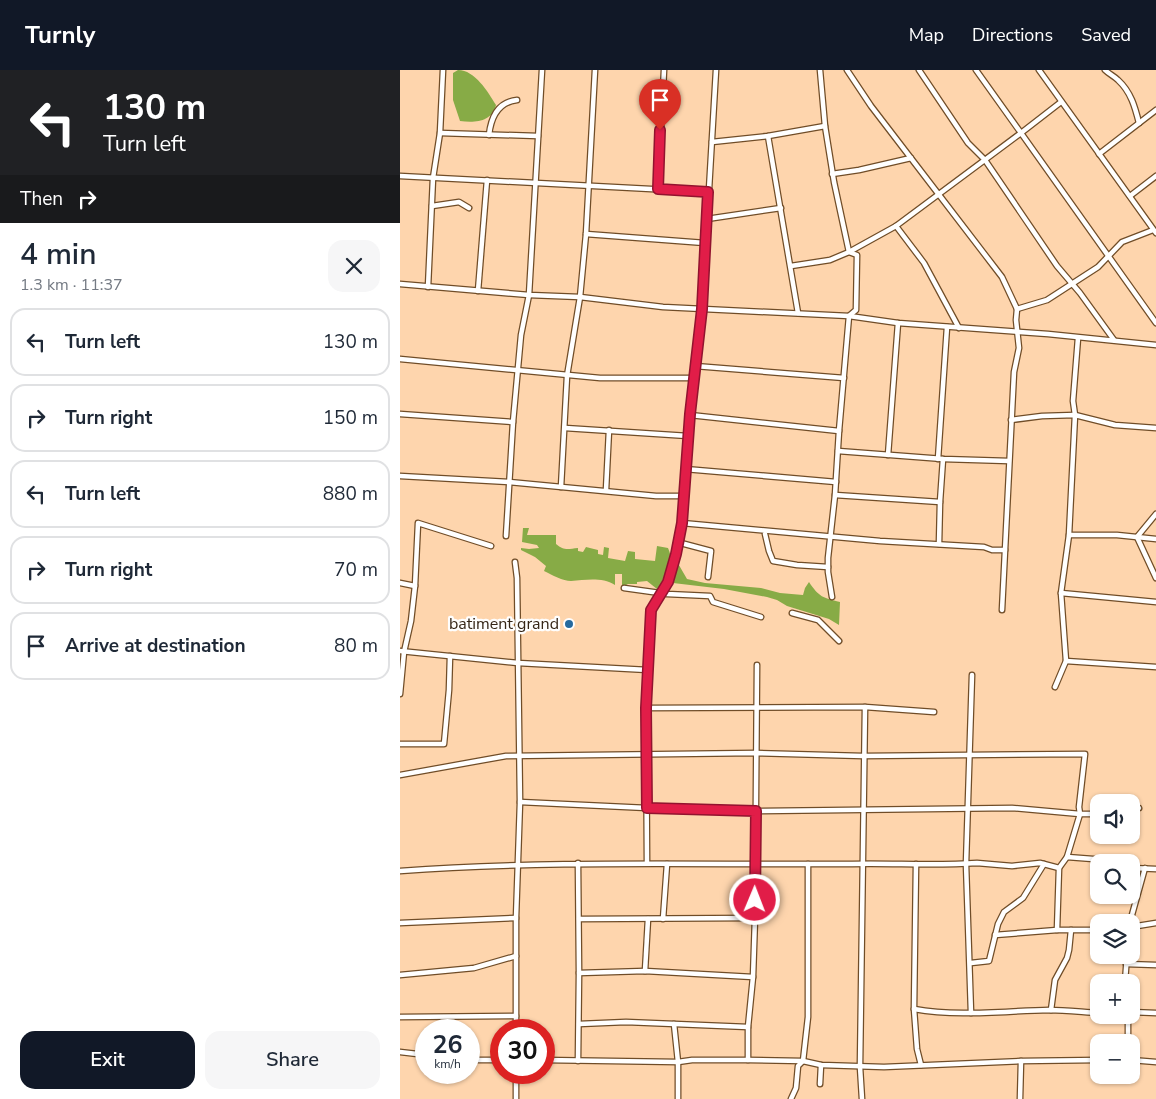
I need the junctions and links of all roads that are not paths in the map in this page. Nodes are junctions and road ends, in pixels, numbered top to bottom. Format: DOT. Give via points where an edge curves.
graph roads {
  1 [pos="443,70"];
  2 [pos="542,70"];
  3 [pos="596,70"];
  4 [pos="664,70"];
  5 [pos="716,70"];
  6 [pos="820,70"];
  7 [pos="847,70"];
  8 [pos="919,70"];
  9 [pos="976,70"];
  10 [pos="1039,70"];
  11 [pos="1105,70"];
  12 [pos="517,100"];
  13 [pos="1062,102"];
  14 [pos="1156,110"];
  15 [pos="1139,123"];
  16 [pos="825,126"];
  17 [pos="440,133"];
  18 [pos="1021,133"];
  19 [pos="489,135"];
  20 [pos="538,136"];
  21 [pos="768,136"];
  22 [pos="712,142"];
  23 [pos="1099,154"];
  24 [pos="911,158"];
  25 [pos="985,160"];
  26 [pos="832,174"];
  27 [pos="400,176"];
  28 [pos="1156,176"];
  29 [pos="433,178"];
  30 [pos="488,180"];
  31 [pos="535,183"];
  32 [pos="588,185"];
  33 [pos="658,189"];
  34 [pos="708,192"];
  35 [pos="938,194"];
  36 [pos="1130,196"];
  37 [pos="432,206"];
  38 [pos="469,208"];
  39 [pos="781,208"];
  40 [pos="707,219"];
  41 [pos="896,226"];
  42 [pos="1155,232"];
  43 [pos="586,234"];
  44 [pos="705,242"];
  45 [pos="849,252"];
  46 [pos="1109,257"];
  47 [pos="791,266"];
  48 [pos="400,284"];
  49 [pos="1073,284"];
  50 [pos="428,287"];
  51 [pos="478,291"];
  52 [pos="529,295"];
  53 [pos="580,297"];
  54 [pos="702,309"];
  55 [pos="1017,309"];
  56 [pos="798,313"];
  57 [pos="849,316"];
  58 [pos="1156,322"];
  59 [pos="898,323"];
  60 [pos="947,327"];
  61 [pos="959,328"];
  62 [pos="1018,332"];
  63 [pos="1078,338"];
  64 [pos="1114,340"];
  65 [pos="1156,345"];
  66 [pos="400,358"];
  67 [pos="695,366"];
  68 [pos="518,371"];
  69 [pos="567,376"];
  70 [pos="695,378"];
  71 [pos="844,378"];
  72 [pos="400,414"];
  73 [pos="690,414"];
  74 [pos="1074,415"];
  75 [pos="1011,420"];
  76 [pos="513,422"];
  77 [pos="565,428"];
  78 [pos="1156,428"];
  79 [pos="609,430"];
  80 [pos="839,431"];
  81 [pos="688,436"];
  82 [pos="838,451"];
  83 [pos="888,455"];
  84 [pos="940,459"];
  85 [pos="1009,461"];
  86 [pos="685,469"];
  87 [pos="400,476"];
  88 [pos="509,482"];
  89 [pos="836,482"];
  90 [pos="561,487"];
  91 [pos="606,490"];
  92 [pos="835,495"];
  93 [pos="683,496"];
  94 [pos="940,502"];
  95 [pos="1156,514"];
  96 [pos="682,523"];
  97 [pos="765,534"];
  98 [pos="1069,535"];
  99 [pos="506,536"];
  100 [pos="830,536"];
  101 [pos="1137,537"];
  102 [pos="1156,539"];
  103 [pos="677,542"];
  104 [pos="939,544"];
  105 [pos="491,546"];
  106 [pos="1005,550"];
  107 [pos="515,562"];
  108 [pos="828,567"];
  109 [pos="708,577"];
  110 [pos="1156,578"];
  111 [pos="400,584"];
  112 [pos="415,586"];
  113 [pos="624,588"];
  114 [pos="661,593"];
  115 [pos="1061,593"];
  116 [pos="832,597"];
  117 [pos="1156,602"];
  118 [pos="1002,610"];
  119 [pos="792,613"];
  120 [pos="761,617"];
  121 [pos="839,640"];
  122 [pos="402,652"];
  123 [pos="450,656"];
  124 [pos="1066,661"];
  125 [pos="518,663"];
  126 [pos="757,665"];
  127 [pos="1156,667"];
  128 [pos="648,670"];
  129 [pos="972,675"];
  130 [pos="1055,686"];
  131 [pos="400,694"];
  132 [pos="865,706"];
  133 [pos="646,708"];
  134 [pos="756,708"];
  135 [pos="934,712"];
  136 [pos="400,744"];
  137 [pos="756,753"];
  138 [pos="969,754"];
  139 [pos="647,755"];
  140 [pos="520,756"];
  141 [pos="863,756"];
  142 [pos="400,775"];
  143 [pos="520,802"];
  144 [pos="647,808"];
  145 [pos="862,810"];
  146 [pos="967,810"];
  147 [pos="756,811"];
  148 [pos="1080,814"];
  149 [pos="1090,814"];
  150 [pos="1067,857"];
  151 [pos="1090,859"];
  152 [pos="578,863"];
  153 [pos="647,863"];
  154 [pos="518,864"];
  155 [pos="667,864"];
  156 [pos="755,864"];
  157 [pos="808,864"];
  158 [pos="862,864"];
  159 [pos="916,864"];
  160 [pos="966,864"];
  161 [pos="1044,864"];
  162 [pos="1059,868"];
  163 [pos="1140,868"];
  164 [pos="1145,868"];
  165 [pos="1156,869"];
  166 [pos="400,871"];
  167 [pos="1132,914"];
  168 [pos="516,918"];
  169 [pos="755,918"];
  170 [pos="648,919"];
  171 [pos="663,919"];
  172 [pos="579,920"];
  173 [pos="400,923"];
  174 [pos="1156,923"];
  175 [pos="1140,926"];
  176 [pos="1057,930"];
  177 [pos="1071,930"];
  178 [pos="1090,930"];
  179 [pos="995,935"];
  180 [pos="516,956"];
  181 [pos="970,963"];
  182 [pos="1126,964"];
  183 [pos="1156,965"];
  184 [pos="645,971"];
  185 [pos="580,973"];
  186 [pos="1125,974"];
  187 [pos="400,975"];
  188 [pos="753,977"];
  189 [pos="914,1009"];
  190 [pos="1051,1010"];
  191 [pos="1090,1012"];
  192 [pos="1140,1012"];
  193 [pos="971,1013"];
  194 [pos="1156,1013"];
  195 [pos="516,1016"];
  196 [pos="400,1017"];
  197 [pos="579,1024"];
  198 [pos="674,1024"];
  199 [pos="748,1026"];
  200 [pos="400,1052"];
  201 [pos="415,1054"];
  202 [pos="555,1060"];
  203 [pos="748,1060"];
  204 [pos="1090,1060"];
  205 [pos="578,1061"];
  206 [pos="803,1061"];
  207 [pos="1021,1061"];
  208 [pos="1140,1061"];
  209 [pos="678,1062"];
  210 [pos="1156,1062"];
  211 [pos="821,1065"];
  212 [pos="921,1065"];
  213 [pos="860,1067"];
  214 [pos="516,1084"];
  215 [pos="820,1084"];
  216 [pos="516,1099"];
  217 [pos="678,1099"];
  218 [pos="791,1099"];
  219 [pos="862,1099"];
  220 [pos="1020,1099"];
  1 -- 17 [label="street"];
  2 -- 20 [label="street"];
  3 -- 32 [label="street"];
  4 -- 33 [label="street"];
  5 -- 22 [label="street"];
  6 -- 16 [label="street"];
  7 -- 24 [label="street"];
  8 -- 25 [label="street" via="968,143"];
  9 -- 18 [label="street"];
  10 -- 13 [label="street"];
  11 -- 15 [label="street" via="1119,80 1130,95"];
  12 -- 19 [label="street" via="506,103 495,113"];
  13 -- 18 [label="street"];
  13 -- 23 [label="street"];
  14 -- 15 [label="street"];
  15 -- 23 [label="street"];
  16 -- 21 [label="street"];
  16 -- 26 [label="street"];
  17 -- 19 [label="street"];
  17 -- 29 [label="street"];
  18 -- 25 [label="street"];
  18 -- 46 [label="street"];
  19 -- 20 [label="street"];
  20 -- 31 [label="street"];
  21 -- 22 [label="street"];
  21 -- 39 [label="street"];
  22 -- 34 [label="street"];
  23 -- 36 [label="street"];
  24 -- 26 [label="street"];
  24 -- 35 [label="street"];
  25 -- 35 [label="street"];
  25 -- 49 [label="street" via="1057,266"];
  26 -- 45 [label="street"];
  27 -- 29 [label="street"];
  28 -- 36 [label="street"];
  29 -- 30 [label="street"];
  29 -- 37 [label="street"];
  30 -- 31 [label="street"];
  30 -- 51 [label="street"];
  31 -- 32 [label="street"];
  31 -- 52 [label="street"];
  32 -- 33 [label="street"];
  32 -- 43 [label="street"];
  33 -- 34 [label="street"];
  34 -- 40 [label="street"];
  35 -- 41 [label="street"];
  35 -- 55 [label="street" via="1002,277"];
  36 -- 42 [label="street"];
  37 -- 38 [label="street" via="459,202"];
  37 -- 50 [label="street"];
  39 -- 40 [label="street"];
  39 -- 47 [label="street"];
  40 -- 44 [label="street"];
  41 -- 45 [label="street"];
  41 -- 61 [label="street" via="924,263"];
  42 -- 46 [label="street" via="1122,242"];
  43 -- 44 [label="street"];
  43 -- 53 [label="street"];
  44 -- 54 [label="street"];
  45 -- 47 [label="street" via="830,260"];
  45 -- 57 [label="street" via="858,255 856,310"];
  46 -- 49 [label="street"];
  46 -- 58 [label="street"];
  47 -- 56 [label="street"];
  48 -- 50 [label="street"];
  49 -- 55 [label="street" via="1047,300"];
  49 -- 64 [label="street"];
  50 -- 51 [label="street"];
  51 -- 52 [label="street"];
  52 -- 53 [label="street"];
  52 -- 68 [label="street"];
  53 -- 54 [label="street"];
  53 -- 69 [label="street"];
  54 -- 56 [label="street"];
  54 -- 67 [label="street"];
  55 -- 62 [label="street"];
  56 -- 57 [label="street"];
  57 -- 59 [label="street"];
  57 -- 71 [label="street"];
  59 -- 60 [label="street"];
  59 -- 83 [label="street"];
  60 -- 61 [label="street"];
  60 -- 84 [label="street"];
  61 -- 62 [label="street"];
  62 -- 63 [label="street"];
  62 -- 75 [label="street"];
  63 -- 64 [label="street"];
  63 -- 74 [label="street"];
  64 -- 65 [label="street"];
  66 -- 68 [label="street"];
  67 -- 70 [label="street"];
  67 -- 71 [label="street"];
  68 -- 69 [label="street"];
  68 -- 76 [label="street"];
  69 -- 70 [label="street"];
  69 -- 77 [label="street"];
  70 -- 73 [label="street"];
  71 -- 80 [label="street"];
  72 -- 76 [label="street"];
  73 -- 80 [label="street"];
  73 -- 81 [label="street"];
  74 -- 75 [label="street"];
  74 -- 78 [label="street" via="1115,425"];
  74 -- 98 [label="street"];
  75 -- 85 [label="street"];
  76 -- 88 [label="street"];
  77 -- 79 [label="street"];
  77 -- 90 [label="street"];
  79 -- 81 [label="street"];
  79 -- 91 [label="street"];
  80 -- 82 [label="street"];
  81 -- 86 [label="street"];
  82 -- 83 [label="street"];
  82 -- 89 [label="street"];
  83 -- 84 [label="street"];
  84 -- 85 [label="street"];
  84 -- 94 [label="street"];
  85 -- 106 [label="street"];
  86 -- 89 [label="street"];
  86 -- 93 [label="street"];
  87 -- 88 [label="street"];
  88 -- 90 [label="street"];
  88 -- 99 [label="street"];
  89 -- 92 [label="street"];
  90 -- 91 [label="street"];
  91 -- 93 [label="street"];
  92 -- 94 [label="street"];
  92 -- 100 [label="street"];
  93 -- 96 [label="street"];
  94 -- 104 [label="street"];
  95 -- 101 [label="street"];
  96 -- 100 [label="street"];
  96 -- 103 [label="street"];
  97 -- 108 [label="street" via="773,561"];
  98 -- 101 [label="street"];
  98 -- 115 [label="street"];
  100 -- 104 [label="street"];
  100 -- 108 [label="street"];
  101 -- 102 [label="street"];
  101 -- 110 [label="street"];
  103 -- 109 [label="street" via="710,551"];
  103 -- 114 [label="street" via="670,575"];
  104 -- 106 [label="street"];
  105 -- 112 [label="street" via="418,523"];
  106 -- 118 [label="street"];
  107 -- 125 [label="street"];
  108 -- 116 [label="street"];
  111 -- 112 [label="street"];
  112 -- 122 [label="street" via="411,621"];
  113 -- 114 [label="street"];
  114 -- 120 [label="street" via="710,596 713,602"];
  114 -- 128 [label="street" via="651,610"];
  115 -- 117 [label="street"];
  115 -- 124 [label="street"];
  119 -- 121 [label="street" via="818,620"];
  122 -- 123 [label="street"];
  122 -- 131 [label="street"];
  123 -- 125 [label="street"];
  123 -- 136 [label="street" via="444,744"];
  124 -- 127 [label="street"];
  124 -- 130 [label="street"];
  125 -- 128 [label="street"];
  125 -- 140 [label="street"];
  126 -- 134 [label="street"];
  128 -- 133 [label="street"];
  129 -- 138 [label="street"];
  132 -- 134 [label="street"];
  132 -- 135 [label="street"];
  132 -- 141 [label="street"];
  133 -- 134 [label="street"];
  133 -- 139 [label="street"];
  134 -- 137 [label="street"];
  137 -- 139 [label="street"];
  137 -- 141 [label="street"];
  137 -- 147 [label="street"];
  138 -- 141 [label="street"];
  138 -- 146 [label="street"];
  138 -- 148 [label="street" via="1085,754"];
  139 -- 140 [label="street"];
  139 -- 144 [label="street"];
  140 -- 142 [label="street"];
  140 -- 143 [label="street"];
  141 -- 145 [label="street"];
  143 -- 144 [label="street"];
  143 -- 154 [label="street"];
  144 -- 147 [label="street"];
  144 -- 153 [label="street"];
  145 -- 146 [label="street"];
  145 -- 147 [label="street"];
  145 -- 158 [label="street"];
  146 -- 148 [label="street" via="1012,808"];
  146 -- 160 [label="street"];
  147 -- 156 [label="street"];
  148 -- 149 [label="street"];
  148 -- 150 [label="street"];
  150 -- 151 [label="street"];
  150 -- 162 [label="street"];
  152 -- 153 [label="street"];
  152 -- 154 [label="street"];
  152 -- 172 [label="street"];
  153 -- 155 [label="street"];
  154 -- 166 [label="street"];
  154 -- 168 [label="street"];
  155 -- 156 [label="street"];
  155 -- 171 [label="street"];
  156 -- 157 [label="street"];
  156 -- 169 [label="street"];
  157 -- 158 [label="street"];
  157 -- 206 [label="street" via="808,1017"];
  158 -- 159 [label="street"];
  158 -- 213 [label="street"];
  159 -- 160 [label="street"];
  159 -- 189 [label="street"];
  160 -- 161 [label="street"];
  160 -- 181 [label="street"];
  161 -- 162 [label="street"];
  161 -- 179 [label="street" via="1023,898 1004,912"];
  162 -- 176 [label="street"];
  163 -- 164 [label="street"];
  164 -- 165 [label="street"];
  164 -- 167 [label="street"];
  168 -- 173 [label="street"];
  168 -- 180 [label="street"];
  169 -- 171 [label="street"];
  169 -- 188 [label="street"];
  170 -- 171 [label="street"];
  170 -- 172 [label="street"];
  170 -- 184 [label="street"];
  172 -- 185 [label="street"];
  174 -- 175 [label="street"];
  176 -- 177 [label="street"];
  176 -- 179 [label="street"];
  177 -- 178 [label="street"];
  177 -- 190 [label="street" via="1067,958 1054,980"];
  179 -- 181 [label="street" via="990,962"];
  180 -- 187 [label="street" via="474,968"];
  180 -- 195 [label="street"];
  181 -- 193 [label="street"];
  182 -- 183 [label="street"];
  182 -- 186 [label="street"];
  184 -- 185 [label="street"];
  184 -- 188 [label="street"];
  185 -- 197 [label="street"];
  188 -- 199 [label="street"];
  189 -- 193 [label="street"];
  189 -- 212 [label="street"];
  190 -- 191 [label="street"];
  190 -- 193 [label="street"];
  192 -- 194 [label="street"];
  195 -- 196 [label="street"];
  197 -- 198 [label="street"];
  197 -- 205 [label="street"];
  198 -- 199 [label="street"];
  198 -- 209 [label="street"];
  199 -- 203 [label="street"];
  200 -- 201 [label="street"];
  202 -- 205 [label="street"];
  203 -- 206 [label="street"];
  203 -- 209 [label="street"];
  204 -- 207 [label="street"];
  205 -- 209 [label="street"];
  206 -- 211 [label="street"];
  206 -- 218 [label="street" via="798,1066 796,1088"];
  207 -- 212 [label="street"];
  207 -- 220 [label="street"];
  208 -- 210 [label="street"];
  209 -- 217 [label="street"];
  211 -- 213 [label="street"];
  211 -- 215 [label="street"];
  212 -- 213 [label="street"];
  213 -- 219 [label="street"];
  214 -- 216 [label="street"];
}
